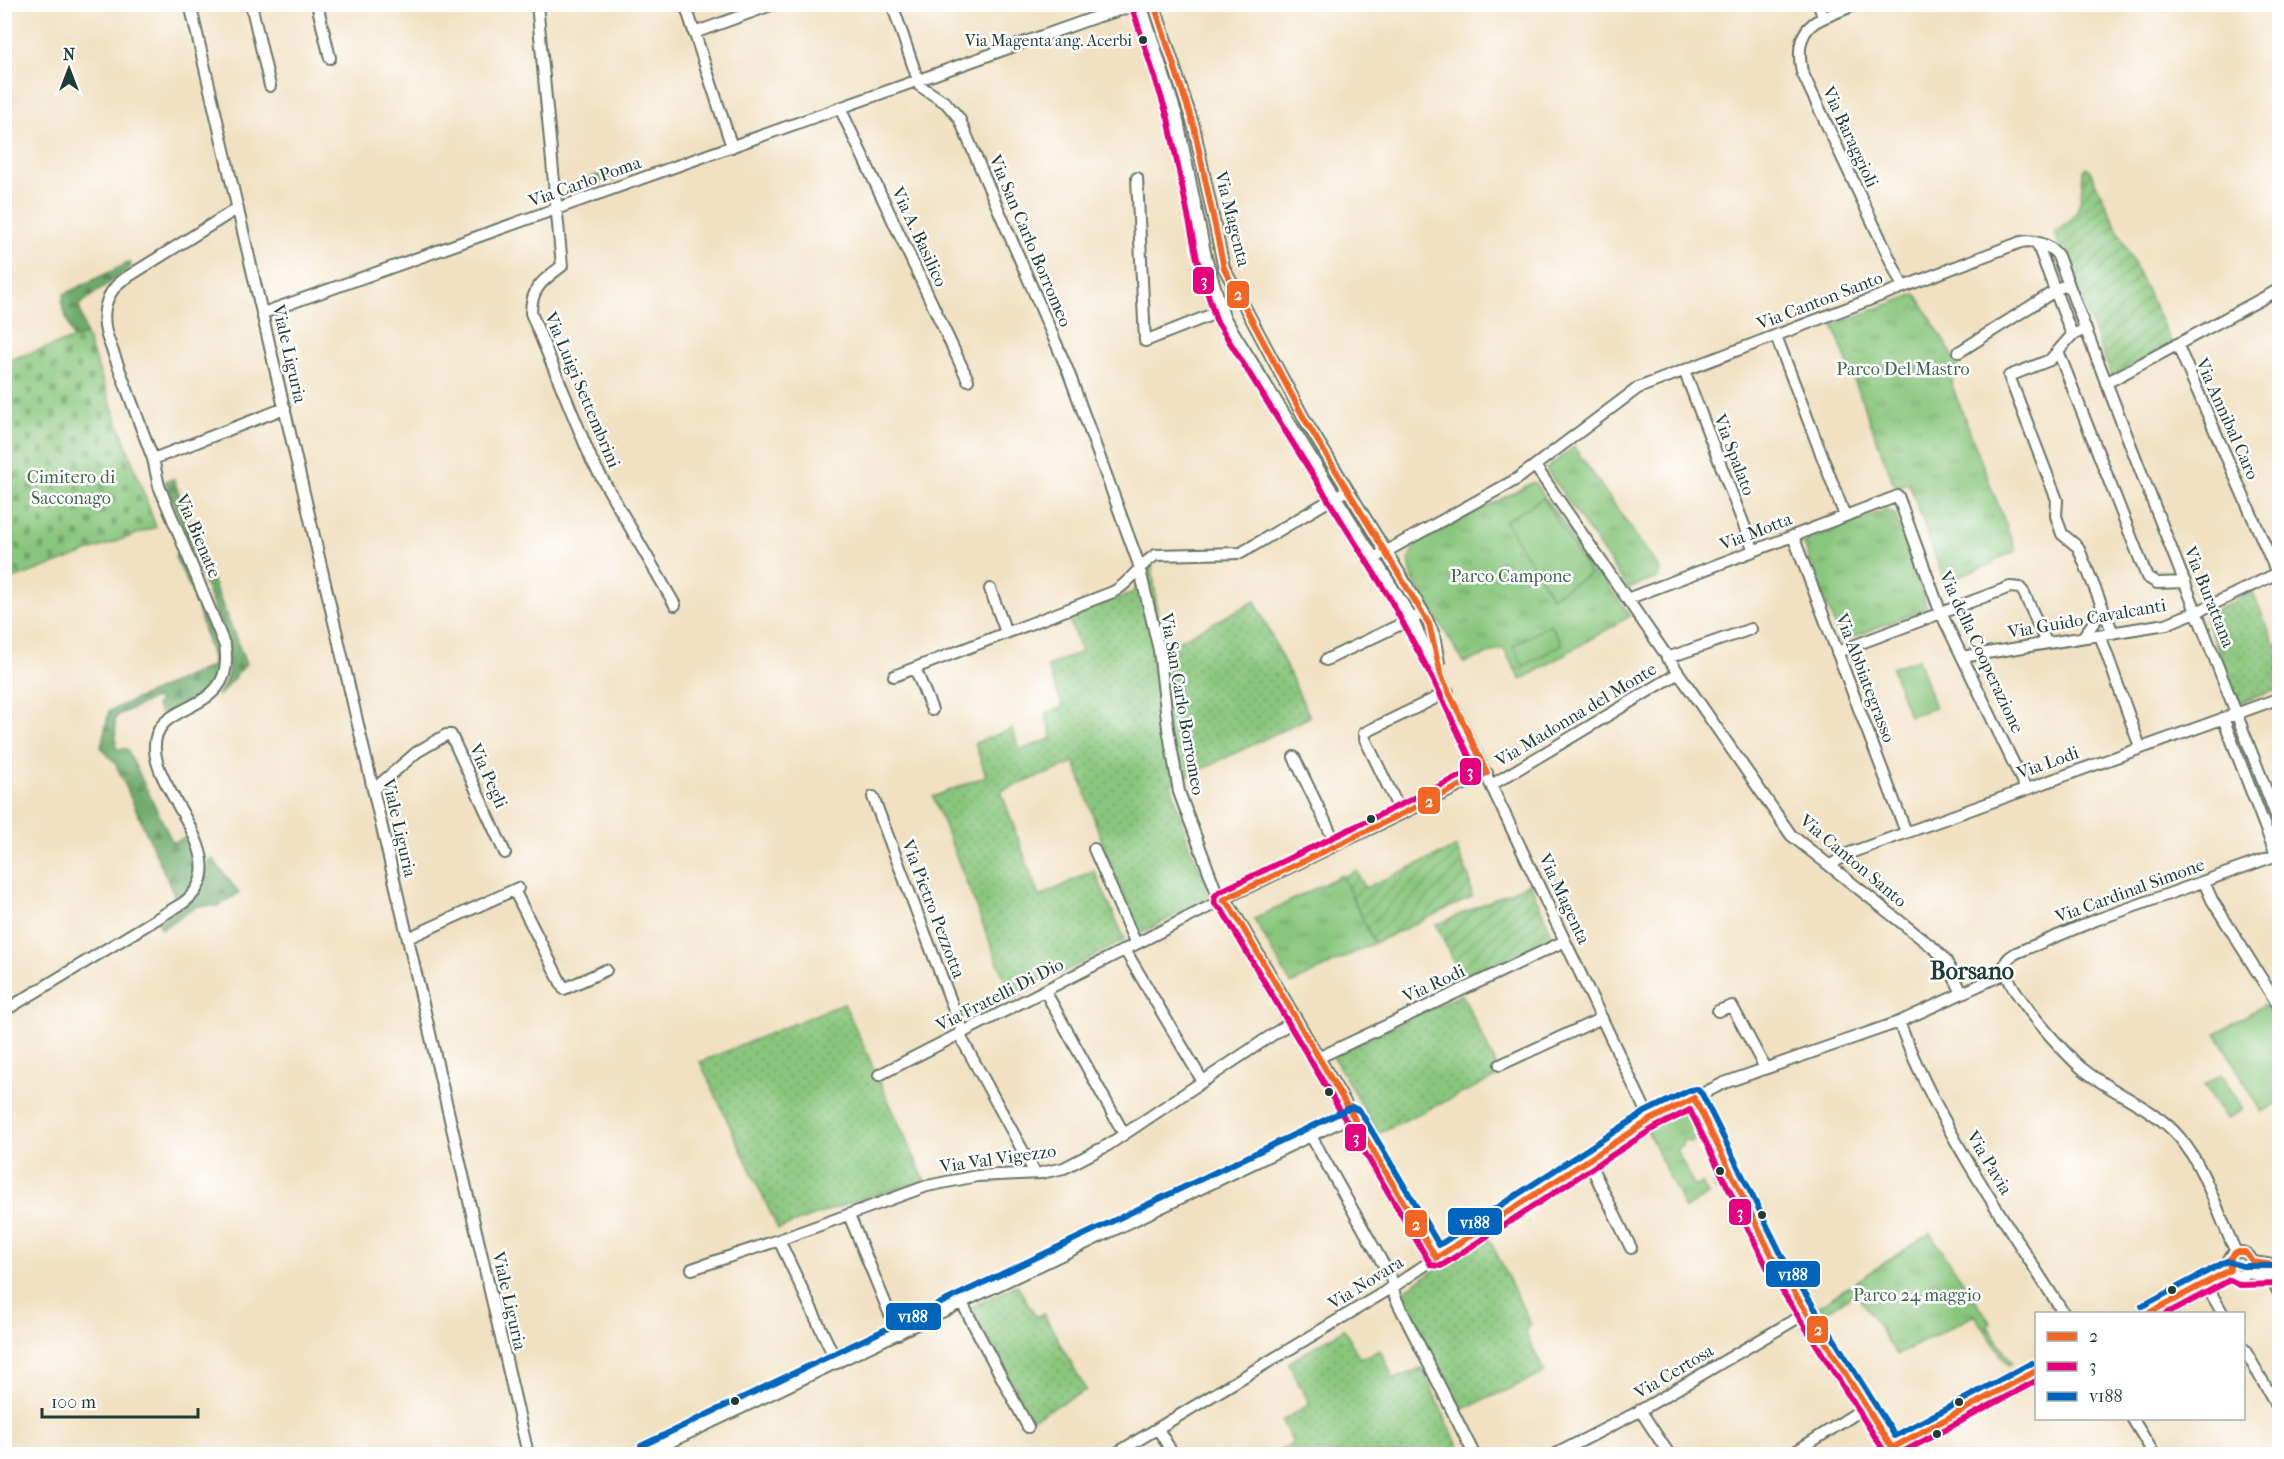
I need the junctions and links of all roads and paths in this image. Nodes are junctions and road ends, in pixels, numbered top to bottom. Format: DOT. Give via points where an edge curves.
graph roads {
  1 [pos="190,4"];
  2 [pos="251,4"];
  3 [pos="317,4"];
  4 [pos="537,4"];
  5 [pos="685,4"];
  6 [pos="774,4"];
  7 [pos="892,4"];
  8 [pos="1114,4"];
  9 [pos="1141,4"];
  10 [pos="1154,4"];
  11 [pos="1819,4"];
  12 [pos="1857,4"];
  13 [pos="1096,17"];
  14 [pos="1823,18"];
  15 [pos="694,33"];
  16 [pos="330,58"];
  17 [pos="918,81"];
  18 [pos="270,86"];
  19 [pos="840,108"];
  20 [pos="732,147"];
  21 [pos="1137,178"];
  22 [pos="238,208"];
  23 [pos="559,209"];
  24 [pos="2037,243"];
  25 [pos="1219,254"];
  26 [pos="1206,256"];
  27 [pos="2069,286"];
  28 [pos="1903,287"];
  29 [pos="2280,289"];
  30 [pos="2056,292"];
  31 [pos="1221,311"];
  32 [pos="263,314"];
  33 [pos="2084,330"];
  34 [pos="2072,335"];
  35 [pos="1776,336"];
  36 [pos="2177,344"];
  37 [pos="2058,351"];
  38 [pos="1959,352"];
  39 [pos="1684,370"];
  40 [pos="968,380"];
  41 [pos="2106,383"];
  42 [pos="285,408"];
  43 [pos="153,459"];
  44 [pos="1535,466"];
  45 [pos="1347,489"];
  46 [pos="1337,496"];
  47 [pos="1897,496"];
  48 [pos="1845,516"];
  49 [pos="1793,536"];
  50 [pos="1754,551"];
  51 [pos="1381,554"];
  52 [pos="1138,571"];
  53 [pos="2278,572"];
  54 [pos="2185,582"];
  55 [pos="990,589"];
  56 [pos="1628,599"];
  57 [pos="675,605"];
  58 [pos="2103,610"];
  59 [pos="1940,611"];
  60 [pos="2198,612"];
  61 [pos="1424,613"];
  62 [pos="1412,619"];
  63 [pos="1751,629"];
  64 [pos="1006,632"];
  65 [pos="2113,633"];
  66 [pos="2100,635"];
  67 [pos="2083,637"];
  68 [pos="2046,642"];
  69 [pos="1837,652"];
  70 [pos="1962,657"];
  71 [pos="1667,658"];
  72 [pos="1326,660"];
  73 [pos="915,668"];
  74 [pos="1677,674"];
  75 [pos="1441,675"];
  76 [pos="894,676"];
  77 [pos="1448,692"];
  78 [pos="2280,698"];
  79 [pos="932,710"];
  80 [pos="2237,713"];
  81 [pos="2223,718"];
  82 [pos="2140,747"];
  83 [pos="1294,758"];
  84 [pos="1487,773"];
  85 [pos="1493,784"];
  86 [pos="2026,789"];
  87 [pos="373,790"];
  88 [pos="873,797"];
  89 [pos="1401,813"];
  90 [pos="2280,825"];
  91 [pos="1906,832"];
  92 [pos="1336,844"];
  93 [pos="1094,849"];
  94 [pos="505,853"];
  95 [pos="2278,854"];
  96 [pos="1831,865"];
  97 [pos="2204,882"];
  98 [pos="1223,900"];
  99 [pos="408,938"];
  100 [pos="1565,940"];
  101 [pos="1136,944"];
  102 [pos="1125,950"];
  103 [pos="606,970"];
  104 [pos="2006,972"];
  105 [pos="1045,991"];
  106 [pos="1962,993"];
  107 [pos="2280,1008"];
  108 [pos="4,1011"];
  109 [pos="1718,1011"];
  110 [pos="1602,1018"];
  111 [pos="1296,1019"];
  112 [pos="1899,1022"];
  113 [pos="961,1034"];
  114 [pos="1318,1058"];
  115 [pos="1500,1065"];
  116 [pos="1766,1068"];
  117 [pos="879,1075"];
  118 [pos="1202,1080"];
  119 [pos="1694,1098"];
  120 [pos="1352,1116"];
  121 [pos="1650,1120"];
  122 [pos="1124,1134"];
  123 [pos="1311,1136"];
  124 [pos="1588,1160"];
  125 [pos="1035,1173"];
  126 [pos="849,1215"];
  127 [pos="779,1240"];
  128 [pos="1631,1248"];
  129 [pos="2236,1252"];
  130 [pos="1436,1258"];
  131 [pos="2253,1262"];
  132 [pos="2280,1266"];
  133 [pos="692,1269"];
  134 [pos="2230,1270"];
  135 [pos="2249,1273"];
  136 [pos="2275,1275"];
  137 [pos="2205,1283"];
  138 [pos="1393,1287"];
  139 [pos="2280,1295"];
  140 [pos="962,1303"];
  141 [pos="2063,1312"];
  142 [pos="2150,1312"];
  143 [pos="2222,1312"];
  144 [pos="1806,1313"];
  145 [pos="898,1334"];
  146 [pos="2245,1351"];
  147 [pos="837,1363"];
  148 [pos="2035,1372"];
  149 [pos="1866,1407"];
  150 [pos="1640,1410"];
  151 [pos="2280,1411"];
  152 [pos="2133,1420"];
  153 [pos="1028,1427"];
  154 [pos="1158,1429"];
  155 [pos="1894,1451"];
  156 [pos="528,1455"];
  157 [pos="645,1455"];
  158 [pos="1115,1455"];
  159 [pos="1173,1455"];
  160 [pos="1474,1455"];
  161 [pos="1556,1455"];
  162 [pos="1669,1455"];
  163 [pos="1792,1455"];
  164 [pos="2154,1455"];
  1 -- 22 [label="street"];
  2 -- 18 [label="street"];
  3 -- 16 [label="street"];
  4 -- 23 [label="street, Via Luigi Settembrini"];
  5 -- 15 [label="street"];
  6 -- 15 [label="street"];
  7 -- 17 [label="street, Via San Carlo Borromeo"];
  8 -- 13 [label="street"];
  9 -- 13 [label="street"];
  9 -- 26 [label="street, Via Magenta" via="1177,116"];
  10 -- 25 [label="street, Via Magenta" via="1191,118"];
  11 -- 14 [label="street"];
  12 -- 14 [label="street"];
  13 -- 17 [label="street, Via Carlo Poma"];
  14 -- 28 [label="street, Via Baraggioli" via="1811,24 1802,37 1802,72"];
  15 -- 20 [label="street"];
  17 -- 19 [label="street, Via Carlo Poma"];
  17 -- 52 [label="street, Via San Carlo Borromeo" via="921,88 952,109 963,126 1068,371"];
  19 -- 20 [label="street, Via Carlo Poma"];
  19 -- 40 [label="street, Via A. Basilico"];
  20 -- 23 [label="street, Via Carlo Poma"];
  21 -- 31 [label="street" via="1145,341"];
  22 -- 32 [label="street, Viale Liguria"];
  22 -- 43 [label="street, Via Bienate" via="125,278 114,287 106,302 105,330"];
  23 -- 32 [label="street, Via Carlo Poma"];
  23 -- 57 [label="street, Via Luigi Settembrini" via="562,266 536,286 531,313 592,461"];
  24 -- 27 [label="street" via="2056,254"];
  24 -- 28 [label="street, Via Canton Santo" via="2021,242"];
  24 -- 30 [label="street"];
  25 -- 26 [label="street"];
  25 -- 45 [label="street, Via Magenta" via="1303,416"];
  26 -- 31 [label="street, Via Magenta"];
  27 -- 30 [label="street"];
  27 -- 33 [label="street"];
  28 -- 35 [label="street, Via Canton Santo"];
  29 -- 36 [label="street"];
  30 -- 34 [label="street"];
  30 -- 38 [label="street"];
  31 -- 46 [label="street, Via Magenta"];
  32 -- 42 [label="street, Viale Liguria"];
  33 -- 34 [label="street"];
  33 -- 41 [label="street, Via Burattana"];
  34 -- 37 [label="street"];
  35 -- 39 [label="street, Via Canton Santo"];
  35 -- 48 [label="street"];
  36 -- 41 [label="street"];
  36 -- 53 [label="street, Via Annibal Caro"];
  37 -- 54 [label="street" via="2147,577 2157,583"];
  37 -- 58 [label="street" via="2048,362 2009,376 2057,500 2056,516 2062,534 2078,547"];
  39 -- 44 [label="street, Via Canton Santo" via="1632,391"];
  39 -- 50 [label="street, Via Spalato"];
  41 -- 54 [label="street, Via Burattana"];
  42 -- 43 [label="street"];
  42 -- 87 [label="street, Viale Liguria"];
  43 -- 108 [label="street, Via Bienate" via="159,486 226,653 226,672 219,686 168,720 155,742 157,762 199,846 201,881 183,903"];
  44 -- 51 [label="street, Via Canton Santo"];
  44 -- 56 [label="street, Via Canton Santo"];
  45 -- 46 [label="street"];
  45 -- 51 [label="street, Via Magenta"];
  46 -- 51 [label="street, Via Magenta"];
  46 -- 52 [label="street" via="1241,553 1162,554 1150,558"];
  47 -- 48 [label="street, Via Motta"];
  47 -- 59 [label="street, Via della Cooperazione"];
  48 -- 49 [label="street, Via Motta"];
  49 -- 50 [label="street, Via Motta"];
  49 -- 69 [label="street, Via Abbiategrasso"];
  50 -- 56 [label="street, Via Motta"];
  51 -- 61 [label="street, Via Magenta"];
  51 -- 62 [label="street, Via Magenta"];
  52 -- 64 [label="street" via="1113,592"];
  52 -- 98 [label="street, Via San Carlo Borromeo" via="1159,650 1179,792 1217,894"];
  53 -- 60 [label="street, Via Guido Cavalcanti"];
  54 -- 60 [label="street, Via Burattana"];
  55 -- 64 [label="street"];
  56 -- 71 [label="street, Via Canton Santo"];
  58 -- 65 [label="street"];
  58 -- 67 [label="street"];
  59 -- 68 [label="street" via="2004,588 2017,588 2024,593"];
  59 -- 69 [label="street"];
  59 -- 70 [label="street, Via della Cooperazione"];
  60 -- 65 [label="street, Via Guido Cavalcanti" via="2161,625"];
  60 -- 80 [label="street, Via Burattana"];
  61 -- 62 [label="street"];
  61 -- 75 [label="street, Via Magenta" via="1434,635"];
  62 -- 72 [label="street"];
  62 -- 75 [label="street, Via Magenta"];
  63 -- 71 [label="street"];
  64 -- 73 [label="street"];
  65 -- 66 [label="street, Via Guido Cavalcanti"];
  66 -- 67 [label="street, Via Guido Cavalcanti"];
  66 -- 82 [label="street"];
  67 -- 68 [label="street, Via Guido Cavalcanti"];
  68 -- 70 [label="street, Via Guido Cavalcanti"];
  69 -- 91 [label="street, Via Abbiategrasso"];
  70 -- 86 [label="street, Via della Cooperazione"];
  71 -- 74 [label="street, Via Canton Santo"];
  73 -- 76 [label="street"];
  73 -- 79 [label="street"];
  74 -- 85 [label="street, Via Madonna del Monte"];
  74 -- 96 [label="street, Via Canton Santo" via="1791,835"];
  75 -- 77 [label="street, Via Magenta"];
  77 -- 84 [label="street, Via Magenta"];
  77 -- 89 [label="street" via="1365,736"];
  78 -- 80 [label="street, Via Lodi"];
  80 -- 81 [label="street, Via Lodi"];
  80 -- 90 [label="street, Via Burattana"];
  81 -- 82 [label="street, Via Lodi"];
  81 -- 95 [label="street"];
  82 -- 86 [label="street, Via Lodi"];
  83 -- 92 [label="street"];
  84 -- 85 [label="street, Via Magenta"];
  84 -- 89 [label="street, Via Fratelli Di Dio"];
  85 -- 100 [label="street, Via Magenta"];
  86 -- 91 [label="street, Via Lodi"];
  87 -- 94 [label="street, Via Pegli" via="417,752 451,735"];
  87 -- 99 [label="street, Viale Liguria"];
  88 -- 113 [label="street, Via Pietro Pezzotta"];
  89 -- 92 [label="street, Via Fratelli Di Dio"];
  91 -- 96 [label="street, Via Lodi" via="1847,854"];
  92 -- 98 [label="street, Via Fratelli Di Dio"];
  93 -- 101 [label="street"];
  95 -- 97 [label="street, Via Cardinal Simone"];
  96 -- 106 [label="street, Via Canton Santo" via="1939,952"];
  97 -- 104 [label="street, Via Cardinal Simone" via="2016,952 2007,960"];
  97 -- 107 [label="street"];
  98 -- 101 [label="street, Via Fratelli Di Dio"];
  98 -- 111 [label="street, Via San Carlo Borromeo" via="1229,904"];
  99 -- 103 [label="street" via="516,889 564,989"];
  99 -- 156 [label="street, Viale Liguria"];
  100 -- 110 [label="street, Via Magenta"];
  100 -- 114 [label="street, Via Rodi"];
  101 -- 102 [label="street, Via Fratelli Di Dio"];
  102 -- 105 [label="street, Via Fratelli Di Dio"];
  102 -- 118 [label="street"];
  104 -- 106 [label="street"];
  104 -- 129 [label="street" via="2038,1021 2079,1066 2110,1090 2158,1116 2179,1136 2194,1159"];
  105 -- 113 [label="street, Via Fratelli Di Dio"];
  105 -- 122 [label="street"];
  106 -- 112 [label="street"];
  109 -- 116 [label="street" via="1732,1006"];
  110 -- 115 [label="street"];
  110 -- 121 [label="street, Via Magenta"];
  111 -- 114 [label="street, Via San Carlo Borromeo"];
  111 -- 118 [label="street, Via Val Vigezzo"];
  112 -- 116 [label="street"];
  112 -- 141 [label="street, Via Pavia" via="1924,1084 1955,1140"];
  113 -- 117 [label="street, Via Fratelli Di Dio"];
  113 -- 125 [label="street, Via Pietro Pezzotta"];
  114 -- 120 [label="street, Via San Carlo Borromeo"];
  116 -- 119 [label="street"];
  118 -- 122 [label="street, Via Val Vigezzo"];
  119 -- 121 [label="street, Via Novara"];
  119 -- 144 [label="street" via="1774,1262"];
  120 -- 123 [label="street"];
  120 -- 130 [label="street, Via San Carlo Borromeo"];
  121 -- 124 [label="street, Via Novara"];
  122 -- 125 [label="street, Via Val Vigezzo" via="1073,1164"];
  123 -- 138 [label="street"];
  123 -- 140 [label="street"];
  124 -- 128 [label="street"];
  124 -- 130 [label="street, Via Novara"];
  125 -- 126 [label="street, Via Val Vigezzo" via="949,1181"];
  126 -- 127 [label="street, Via Val Vigezzo"];
  126 -- 145 [label="street"];
  127 -- 133 [label="street, Via Val Vigezzo"];
  127 -- 147 [label="street"];
  129 -- 131 [label="street" via="2248,1254"];
  129 -- 134 [label="street" via="2229,1260"];
  130 -- 138 [label="street, Via Novara"];
  131 -- 132 [label="street"];
  131 -- 135 [label="street"];
  134 -- 135 [label="street" via="2241,1276"];
  134 -- 137 [label="street"];
  135 -- 136 [label="street"];
  136 -- 139 [label="street"];
  137 -- 142 [label="street"];
  137 -- 143 [label="street"];
  138 -- 154 [label="street, Via Novara"];
  138 -- 160 [label="street"];
  140 -- 145 [label="street"];
  140 -- 153 [label="street"];
  144 -- 149 [label="street"];
  144 -- 150 [label="street, Via Certosa"];
  145 -- 147 [label="street"];
  146 -- 151 [label="street"];
  147 -- 157 [label="street"];
  148 -- 155 [label="street"];
  149 -- 155 [label="street"];
  149 -- 163 [label="street"];
  150 -- 161 [label="street, Via Certosa"];
  150 -- 162 [label="street"];
  152 -- 164 [label="street"];
  154 -- 158 [label="street, Via Novara"];
  154 -- 159 [label="street"];
}
